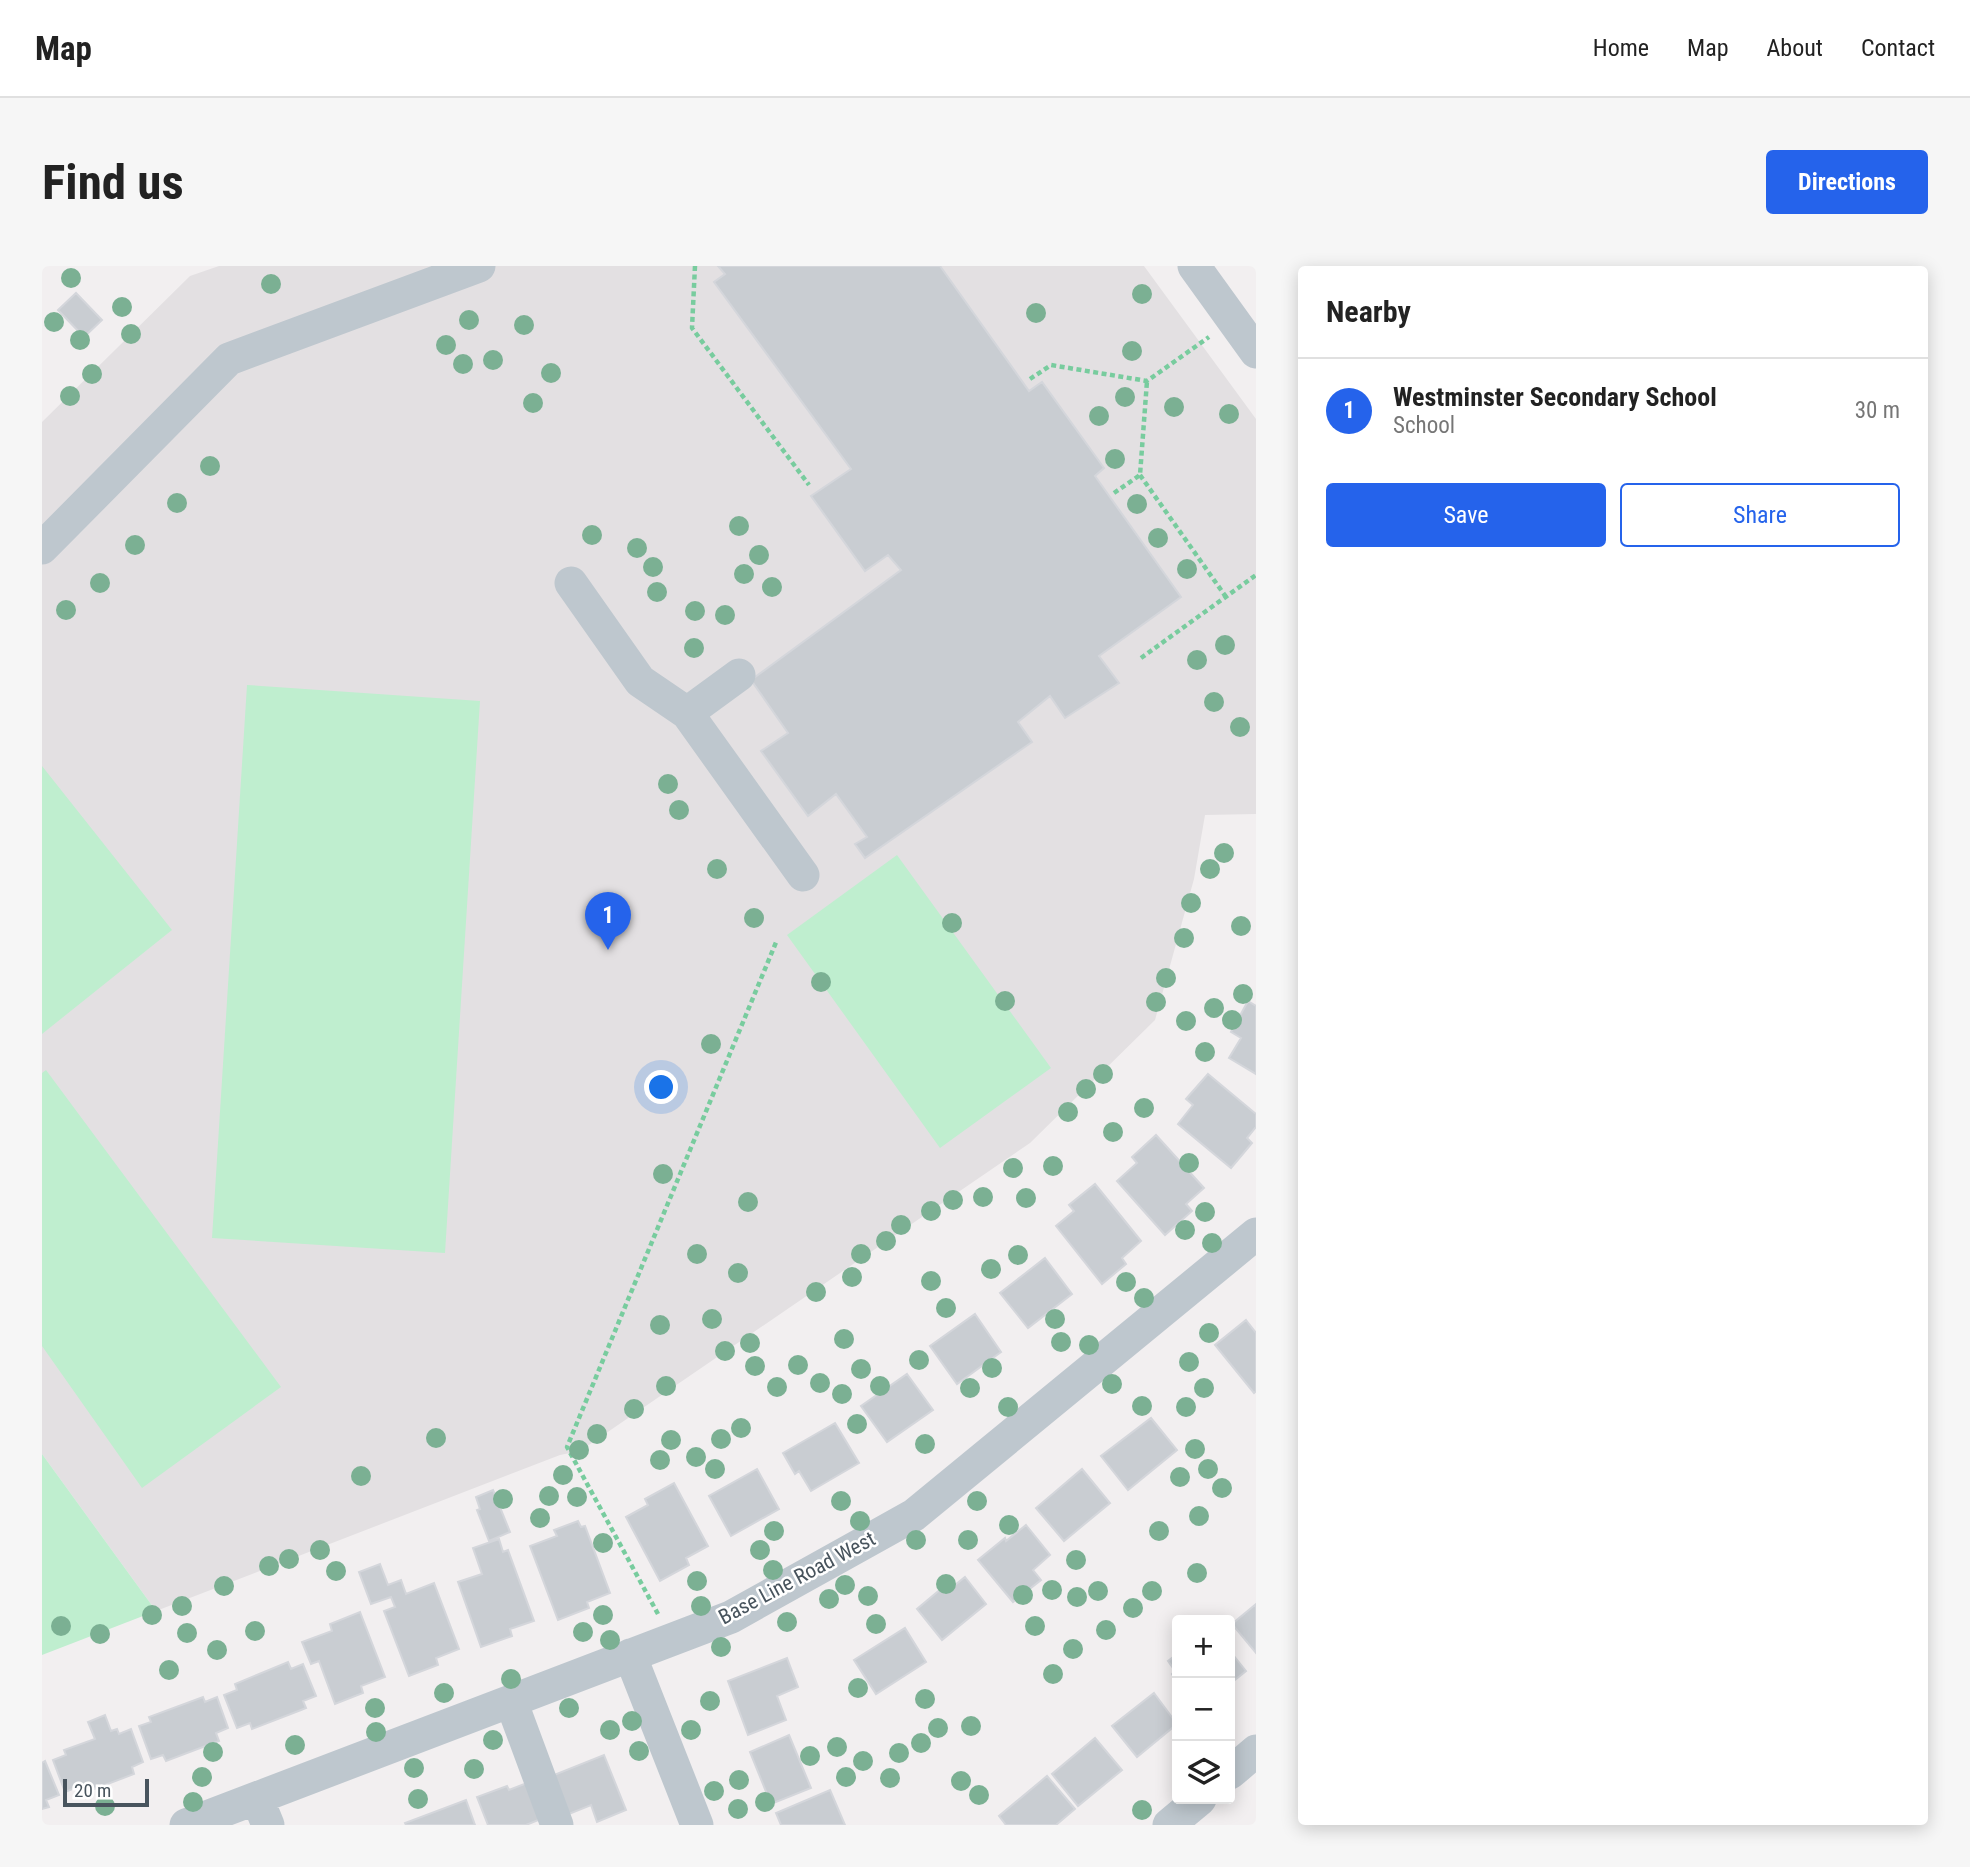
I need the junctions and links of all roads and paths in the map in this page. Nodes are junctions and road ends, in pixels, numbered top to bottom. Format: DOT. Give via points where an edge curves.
graph roads {
  1 [pos="479,266"];
  2 [pos="695,266"];
  3 [pos="1194,266"];
  4 [pos="1233,320"];
  5 [pos="1256,352"];
  6 [pos="1030,379"];
  7 [pos="1147,381"];
  8 [pos="1140,475"];
  9 [pos="808,485"];
  10 [pos="1115,493"];
  11 [pos="42,548"];
  12 [pos="1256,575"];
  13 [pos="571,583"];
  14 [pos="1226,597"];
  15 [pos="1141,658"];
  16 [pos="739,675"];
  17 [pos="687,713"];
  18 [pos="803,875"];
  19 [pos="777,940"];
  20 [pos="1256,1234"];
  21 [pos="670,1640"];
  22 [pos="630,1655"];
  23 [pos="511,1701"];
  24 [pos="1256,1751"];
  25 [pos="1235,1769"];
  26 [pos="1194,1804"];
  27 [pos="262,1811"];
  28 [pos="186,1825"];
  29 [pos="558,1825"];
  30 [pos="698,1825"];
  31 [pos="1169,1825"];
  1 -- 11 [label="street" via="229,359"];
  2 -- 9 [label="path" via="692,328"];
  3 -- 4 [label="street"];
  4 -- 5 [label="street"];
  4 -- 7 [label="path"];
  6 -- 7 [label="path" via="1051,365"];
  7 -- 8 [label="path"];
  8 -- 10 [label="path"];
  8 -- 14 [label="path"];
  12 -- 14 [label="path"];
  13 -- 17 [label="street" via="640,681"];
  14 -- 15 [label="path"];
  16 -- 17 [label="street"];
  17 -- 18 [label="street"];
  19 -- 21 [label="path" via="567,1447"];
  20 -- 21 [label="street, Base Line Road West" via="914,1515 731,1617"];
  21 -- 22 [label="street, Base Line Road West"];
  22 -- 23 [label="street, Base Line Road West"];
  22 -- 30 [label="street"];
  23 -- 27 [label="street, Base Line Road West"];
  23 -- 29 [label="street"];
  24 -- 25 [label="street"];
  26 -- 31 [label="street"];
  27 -- 28 [label="street, Base Line Road West"];
}
